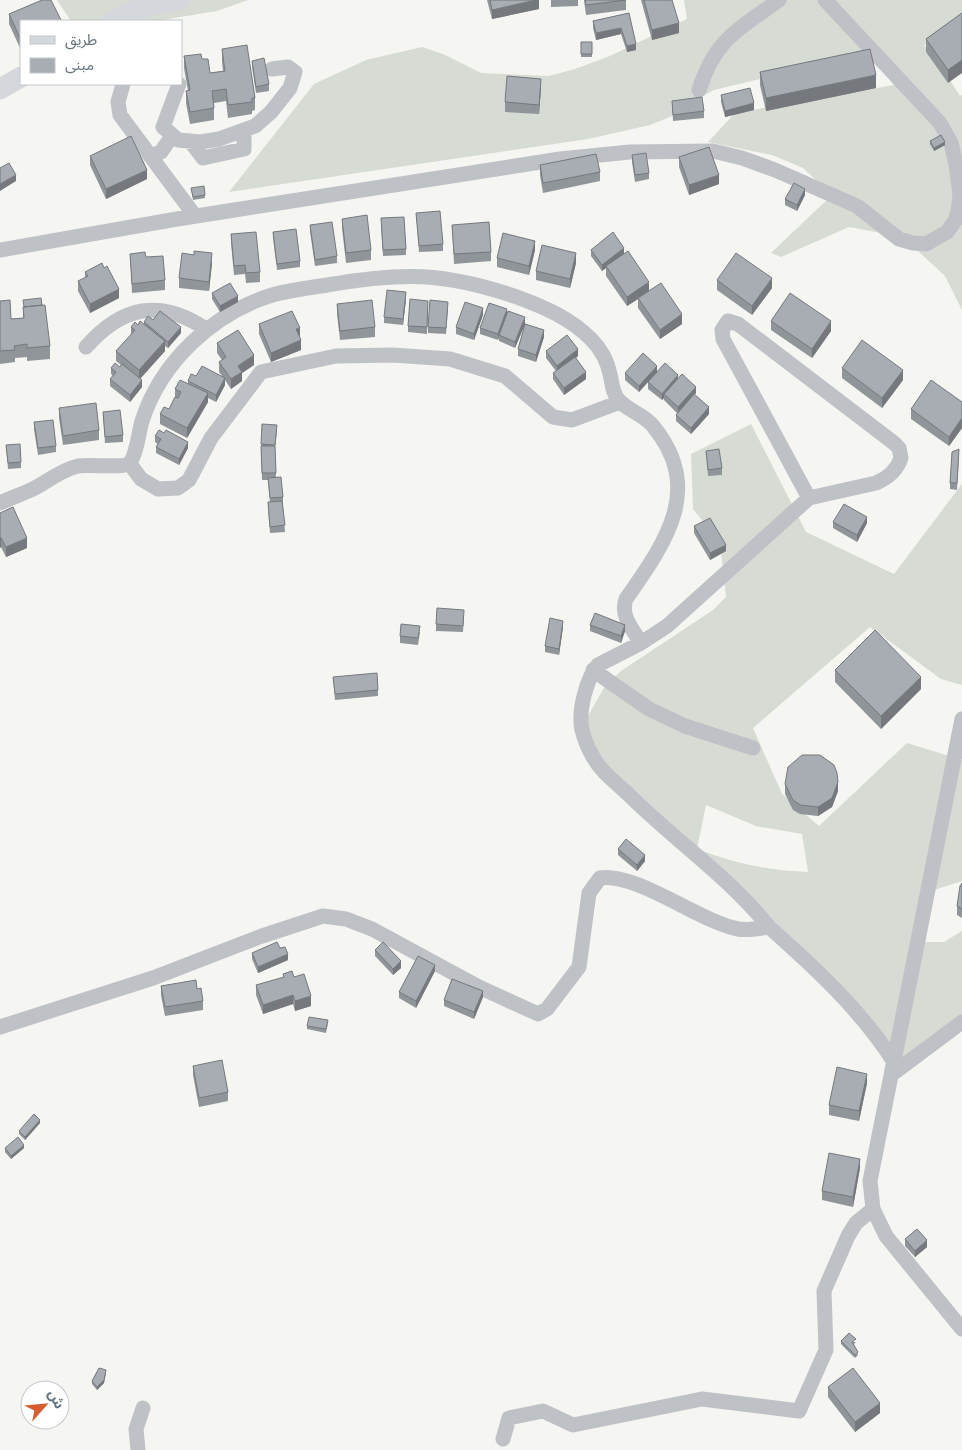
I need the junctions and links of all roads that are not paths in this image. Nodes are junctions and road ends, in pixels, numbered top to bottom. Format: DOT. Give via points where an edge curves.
graph roads {
  1 [pos="178,0"];
  2 [pos="779,0"];
  3 [pos="825,0"];
  4 [pos="146,13"];
  5 [pos="116,20"];
  6 [pos="272,69"];
  7 [pos="20,78"];
  8 [pos="123,85"];
  9 [pos="179,85"];
  10 [pos="0,89"];
  11 [pos="699,90"];
  12 [pos="172,136"];
  13 [pos="956,145"];
  14 [pos="150,156"];
  15 [pos="195,216"];
  16 [pos="0,250"];
  17 [pos="206,329"];
  18 [pos="86,347"];
  19 [pos="620,402"];
  20 [pos="130,464"];
  21 [pos="809,498"];
  22 [pos="0,503"];
  23 [pos="641,643"];
  24 [pos="593,670"];
  25 [pos="962,719"];
  26 [pos="753,748"];
  27 [pos="769,927"];
  28 [pos="962,1022"];
  29 [pos="0,1027"];
  30 [pos="892,1069"];
  31 [pos="873,1209"];
  32 [pos="962,1329"];
  33 [pos="143,1408"];
  34 [pos="503,1439"];
  35 [pos="138,1450"];
  1 -- 4 [label="street"];
  2 -- 11 [label="street" via="729,36 706,68"];
  3 -- 13 [label="street" via="940,123"];
  4 -- 5 [label="street"];
  6 -- 12 [label="street" via="288,67 294,72 290,88 255,126 219,139 190,141"];
  7 -- 10 [label="street"];
  8 -- 14 [label="street" via="118,102 120,115"];
  9 -- 12 [label="street" via="163,127"];
  12 -- 14 [label="street" via="161,152"];
  13 -- 15 [label="street" via="956,221 947,232 926,244 899,239 856,206 774,170 713,152 630,152 560,159"];
  14 -- 15 [label="street"];
  15 -- 16 [label="street"];
  17 -- 18 [label="street" via="192,319 170,311 148,309 128,315 95,336"];
  17 -- 19 [label="street" via="253,302 300,290 402,275 455,280 525,300 552,310 572,323 592,340 605,357 615,395"];
  17 -- 20 [label="street" via="177,359 154,391"];
  19 -- 20 [label="street" via="572,420 553,417 506,376 450,359 336,356 261,372 211,438 189,480 178,488 158,489 141,479"];
  19 -- 23 [label="street" via="651,422 664,440 674,462 678,484 672,525 623,607"];
  20 -- 22 [label="street" via="78,466"];
  21 -- 21 [label="street" via="885,479 898,465 901,458 899,448 738,324 728,321 722,330 723,339"];
  21 -- 23 [label="street" via="667,626"];
  23 -- 24 [label="street"];
  24 -- 26 [label="street" via="649,709 685,726"];
  24 -- 27 [label="street" via="581,720 584,737 598,765 648,814 741,894"];
  25 -- 30 [label="street"];
  27 -- 29 [label="street" via="739,929 648,890 607,877 600,878 589,893 579,967 547,1009 538,1014 479,988 365,926 338,917 323,916 152,978"];
  27 -- 30 [label="street" via="866,1022"];
  28 -- 30 [label="street"];
  30 -- 31 [label="street" via="870,1181"];
  31 -- 32 [label="street" via="890,1241"];
  31 -- 34 [label="street" via="856,1223 848,1236 824,1291 826,1350 799,1411 702,1399 573,1424 542,1411 509,1418"];
  33 -- 35 [label="street" via="136,1429"];
}
